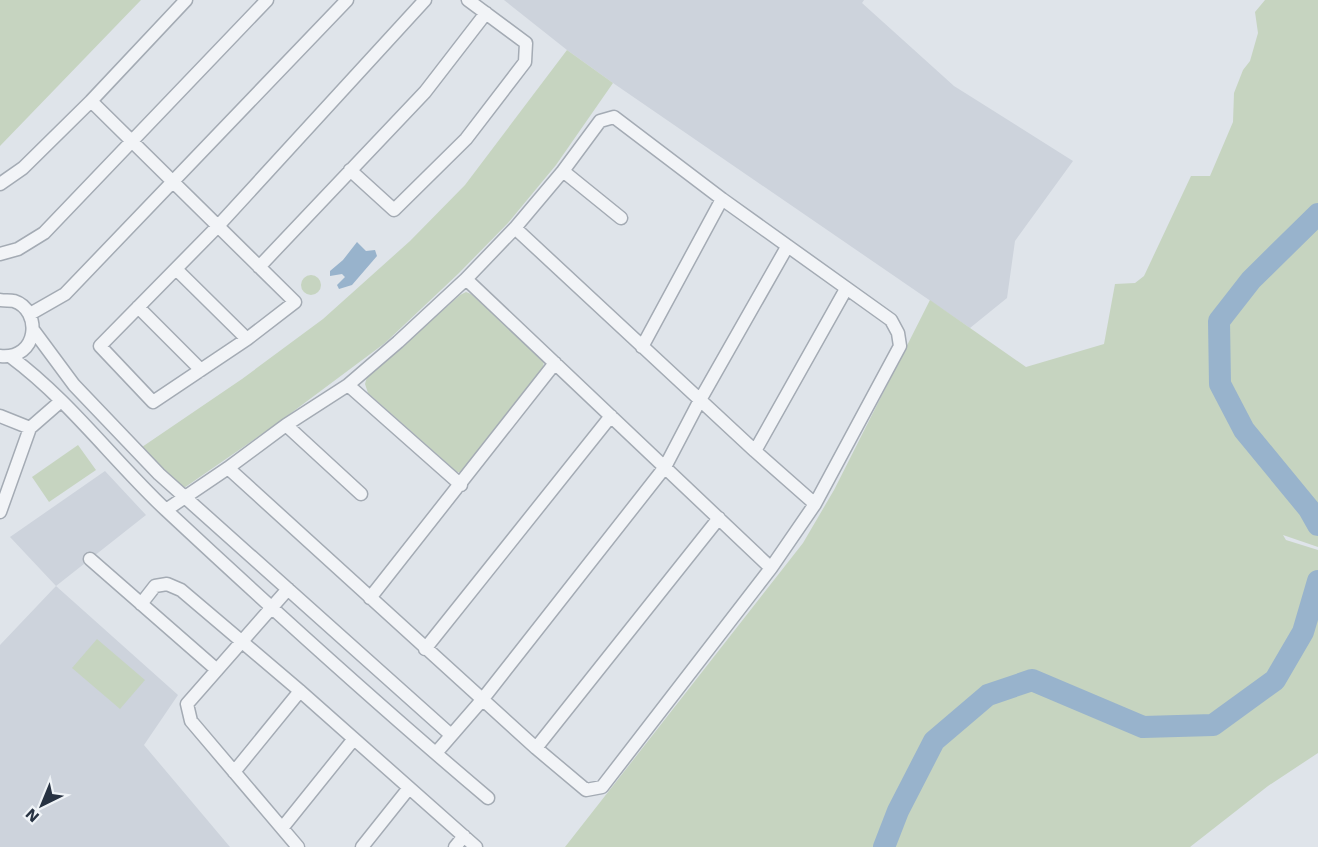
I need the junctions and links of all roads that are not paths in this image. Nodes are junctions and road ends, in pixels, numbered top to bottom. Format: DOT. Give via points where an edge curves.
graph roads {
  1 [pos="186,0"];
  2 [pos="267,0"];
  3 [pos="347,0"];
  4 [pos="425,0"];
  5 [pos="468,0"];
  6 [pos="486,14"];
  7 [pos="91,101"];
  8 [pos="132,142"];
  9 [pos="350,170"];
  10 [pos="563,171"];
  11 [pos="173,182"];
  12 [pos="0,184"];
  13 [pos="722,199"];
  14 [pos="621,218"];
  15 [pos="218,226"];
  16 [pos="515,228"];
  17 [pos="787,246"];
  18 [pos="0,254"];
  19 [pos="259,267"];
  20 [pos="176,269"];
  21 [pos="466,279"];
  22 [pos="846,289"];
  23 [pos="0,300"];
  24 [pos="138,307"];
  25 [pos="30,314"];
  26 [pos="34,332"];
  27 [pos="247,339"];
  28 [pos="642,347"];
  29 [pos="5,356"];
  30 [pos="555,363"];
  31 [pos="201,370"];
  32 [pos="348,385"];
  33 [pos="700,400"];
  34 [pos="61,401"];
  35 [pos="0,416"];
  36 [pos="610,416"];
  37 [pos="286,425"];
  38 [pos="30,428"];
  39 [pos="755,451"];
  40 [pos="665,467"];
  41 [pos="228,468"];
  42 [pos="461,484"];
  43 [pos="361,495"];
  44 [pos="184,499"];
  45 [pos="815,504"];
  46 [pos="166,510"];
  47 [pos="0,512"];
  48 [pos="719,518"];
  49 [pos="90,559"];
  50 [pos="771,568"];
  51 [pos="288,589"];
  52 [pos="369,598"];
  53 [pos="141,604"];
  54 [pos="273,606"];
  55 [pos="242,642"];
  56 [pos="425,649"];
  57 [pos="217,670"];
  58 [pos="300,691"];
  59 [pos="482,700"];
  60 [pos="451,735"];
  61 [pos="354,740"];
  62 [pos="536,748"];
  63 [pos="436,753"];
  64 [pos="234,772"];
  65 [pos="409,788"];
  66 [pos="488,798"];
  67 [pos="283,827"];
  68 [pos="464,836"];
  69 [pos="298,847"];
  70 [pos="362,847"];
  71 [pos="455,847"];
  72 [pos="476,847"];
  1 -- 7 [label="street"];
  2 -- 8 [label="street"];
  3 -- 11 [label="street"];
  4 -- 15 [label="street"];
  5 -- 6 [label="street"];
  6 -- 9 [label="street" via="425,92"];
  6 -- 9 [label="street" via="526,43 525,62 466,139 394,210"];
  7 -- 8 [label="street"];
  7 -- 12 [label="street" via="23,168"];
  8 -- 11 [label="street"];
  8 -- 18 [label="street" via="45,233 18,249"];
  9 -- 19 [label="street"];
  10 -- 13 [label="street" via="600,121 614,117"];
  10 -- 14 [label="street"];
  10 -- 16 [label="street"];
  11 -- 15 [label="street"];
  11 -- 25 [label="street" via="65,294"];
  13 -- 17 [label="street"];
  13 -- 28 [label="street"];
  15 -- 19 [label="street"];
  15 -- 20 [label="street"];
  16 -- 21 [label="street"];
  16 -- 28 [label="street"];
  17 -- 22 [label="street"];
  17 -- 33 [label="street"];
  19 -- 27 [label="street" via="295,302"];
  20 -- 24 [label="street"];
  20 -- 27 [label="street"];
  21 -- 30 [label="street"];
  21 -- 32 [label="street"];
  22 -- 39 [label="street"];
  22 -- 45 [label="street" via="891,320 900,346"];
  23 -- 25 [label="street" via="15,301"];
  24 -- 31 [label="street"];
  24 -- 31 [label="street" via="100,346 153,402"];
  25 -- 26 [label="street"];
  26 -- 29 [label="street" via="26,348"];
  26 -- 44 [label="street" via="74,385"];
  27 -- 31 [label="street"];
  28 -- 33 [label="street"];
  29 -- 34 [label="street" via="36,376"];
  30 -- 36 [label="street"];
  30 -- 42 [label="street"];
  32 -- 37 [label="street"];
  32 -- 42 [label="street"];
  33 -- 39 [label="street"];
  33 -- 40 [label="street"];
  34 -- 38 [label="street"];
  34 -- 46 [label="street"];
  35 -- 38 [label="street"];
  36 -- 40 [label="street"];
  36 -- 56 [label="street"];
  37 -- 41 [label="street"];
  37 -- 43 [label="street"];
  38 -- 47 [label="street"];
  39 -- 45 [label="street"];
  40 -- 48 [label="street"];
  40 -- 59 [label="street"];
  41 -- 44 [label="street"];
  41 -- 52 [label="street"];
  42 -- 52 [label="street"];
  44 -- 46 [label="street"];
  44 -- 51 [label="street"];
  45 -- 50 [label="street"];
  46 -- 54 [label="street"];
  48 -- 50 [label="street"];
  48 -- 62 [label="street"];
  49 -- 53 [label="street"];
  50 -- 62 [label="street" via="602,787 586,790"];
  51 -- 54 [label="street"];
  51 -- 60 [label="street"];
  52 -- 56 [label="street"];
  53 -- 55 [label="street" via="155,586 167,584 181,590"];
  53 -- 57 [label="street"];
  54 -- 55 [label="street"];
  54 -- 63 [label="street"];
  55 -- 57 [label="street"];
  55 -- 58 [label="street"];
  56 -- 59 [label="street"];
  57 -- 64 [label="street" via="187,704 191,721"];
  58 -- 61 [label="street"];
  58 -- 64 [label="street"];
  59 -- 60 [label="street"];
  59 -- 62 [label="street"];
  60 -- 63 [label="street"];
  61 -- 65 [label="street"];
  61 -- 67 [label="street"];
  63 -- 66 [label="street"];
  64 -- 67 [label="street"];
  65 -- 68 [label="street"];
  65 -- 70 [label="street"];
  67 -- 69 [label="street"];
  68 -- 71 [label="street"];
  68 -- 72 [label="street"];
}
